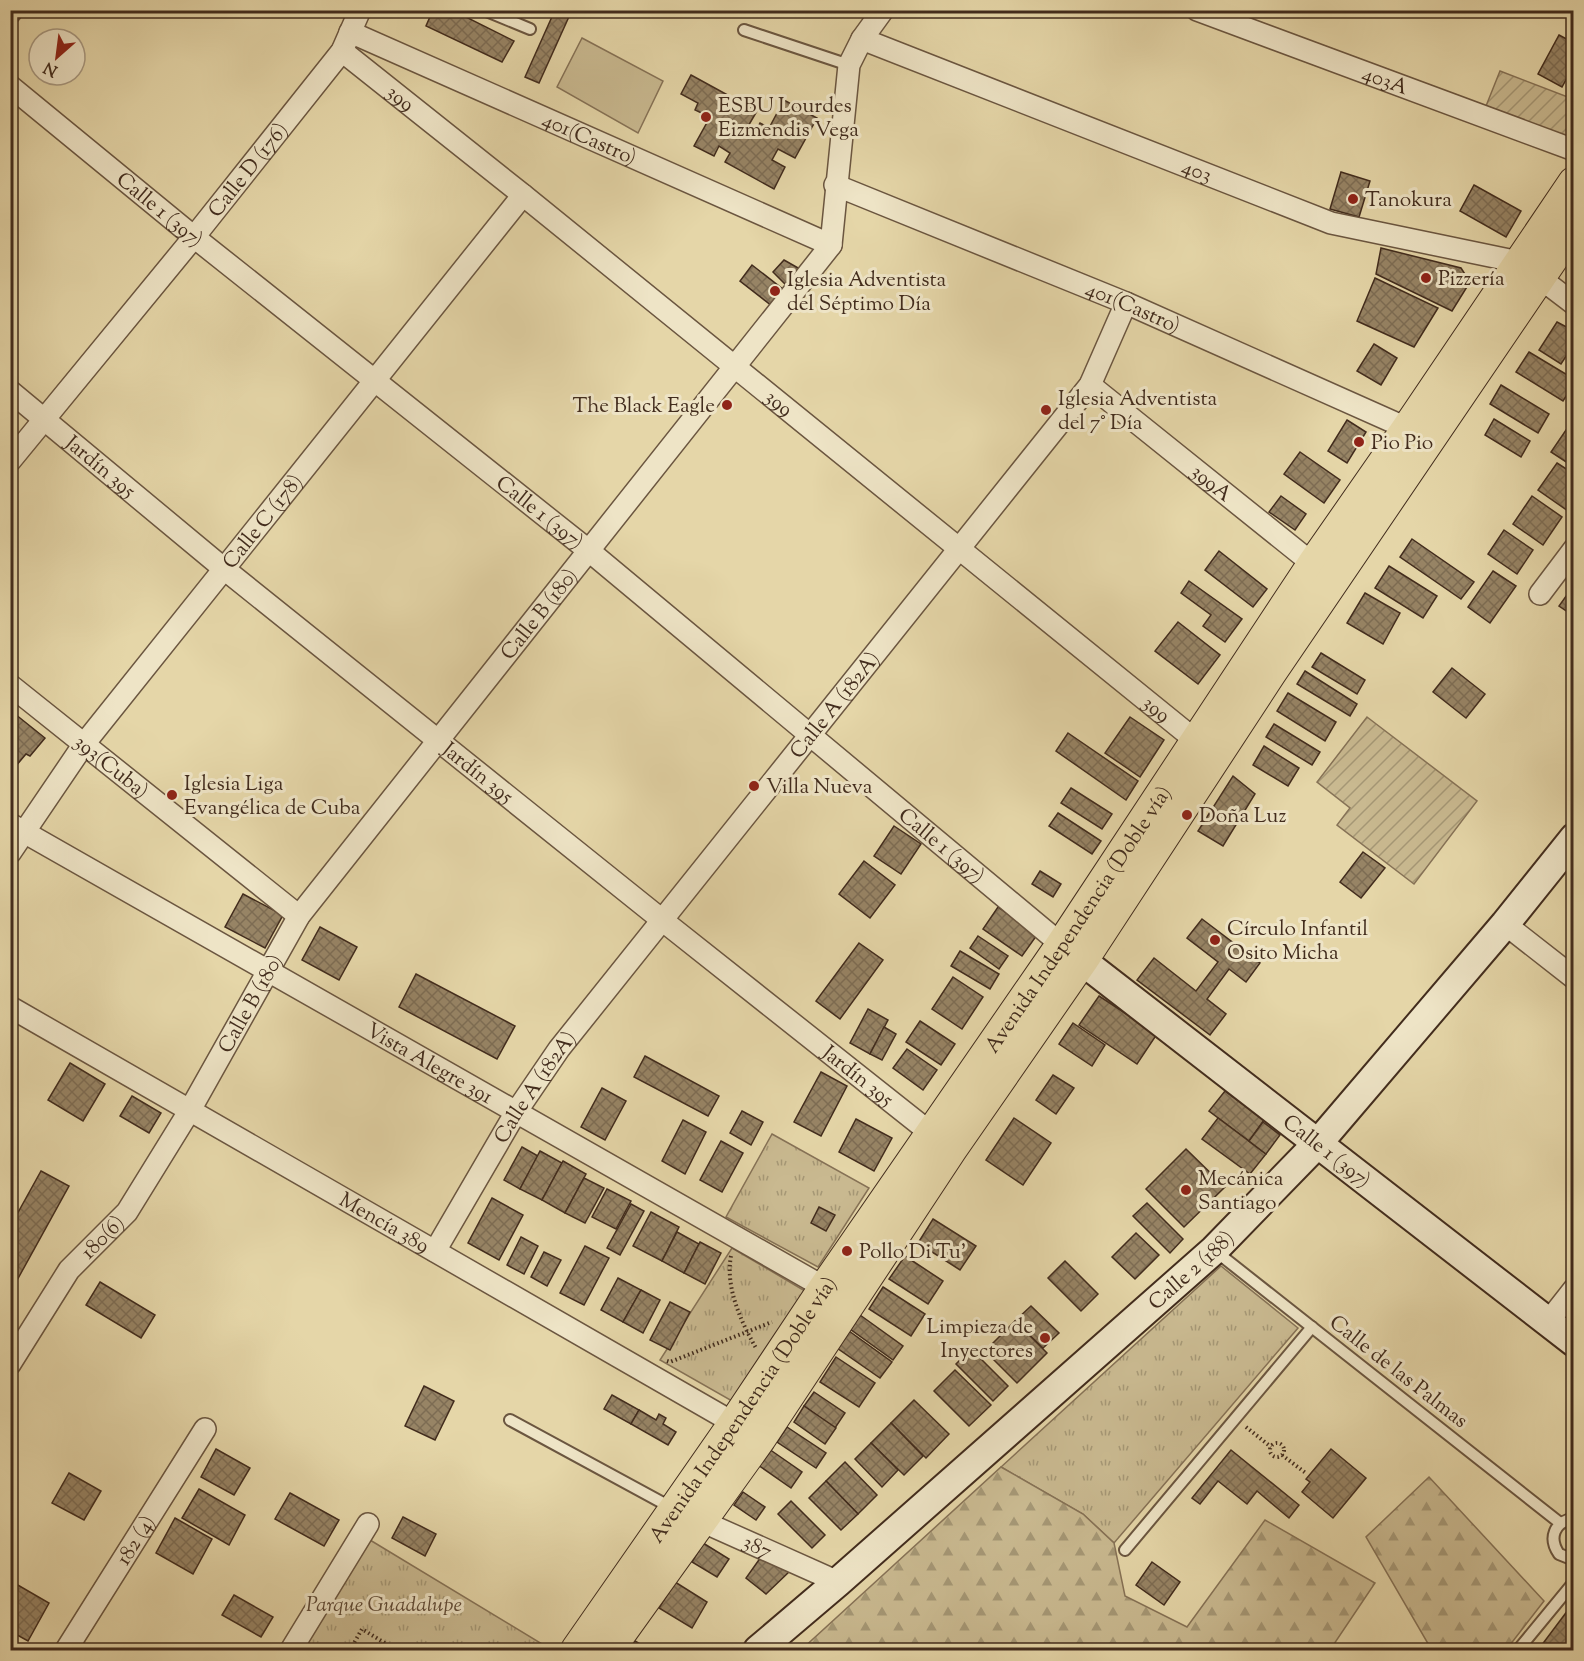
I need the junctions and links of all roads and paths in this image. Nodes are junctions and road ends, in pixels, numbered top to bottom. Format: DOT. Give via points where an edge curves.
graph roads {
  1 [pos="360,10"];
  2 [pos="484,10"];
  3 [pos="883,10"];
  4 [pos="1197,10"];
  5 [pos="530,29"];
  6 [pos="744,30"];
  7 [pos="862,39"];
  8 [pos="346,42"];
  9 [pos="849,65"];
  10 [pos="10,86"];
  11 [pos="1574,150"];
  12 [pos="1574,183"];
  13 [pos="835,185"];
  14 [pos="523,195"];
  15 [pos="1574,226"];
  16 [pos="194,237"];
  17 [pos="831,245"];
  18 [pos="1529,270"];
  19 [pos="1126,303"];
  20 [pos="1574,304"];
  21 [pos="734,368"];
  22 [pos="373,381"];
  23 [pos="1090,385"];
  24 [pos="10,391"];
  25 [pos="45,420"];
  26 [pos="1417,435"];
  27 [pos="10,461"];
  28 [pos="959,548"];
  29 [pos="1574,549"];
  30 [pos="588,550"];
  31 [pos="224,568"];
  32 [pos="1323,572"];
  33 [pos="1539,594"];
  34 [pos="10,685"];
  35 [pos="811,735"];
  36 [pos="439,740"];
  37 [pos="84,744"];
  38 [pos="1207,749"];
  39 [pos="17,827"];
  40 [pos="1574,838"];
  41 [pos="10,853"];
  42 [pos="298,916"];
  43 [pos="662,920"];
  44 [pos="1505,924"];
  45 [pos="1072,953"];
  46 [pos="267,970"];
  47 [pos="1574,978"];
  48 [pos="10,1007"];
  49 [pos="190,1110"];
  50 [pos="516,1112"];
  51 [pos="942,1142"];
  52 [pos="1318,1142"];
  53 [pos="732,1235"];
  54 [pos="1214,1250"];
  55 [pos="435,1251"];
  56 [pos="1574,1289"];
  57 [pos="837,1295"];
  58 [pos="779,1320"];
  59 [pos="1548,1322"];
  60 [pos="1312,1327"];
  61 [pos="747,1331"];
  62 [pos="1574,1342"];
  63 [pos="10,1364"];
  64 [pos="644,1371"];
  65 [pos="767,1377"];
  66 [pos="1236,1418"];
  67 [pos="510,1420"];
  68 [pos="205,1429"];
  69 [pos="748,1430"];
  70 [pos="1271,1447"];
  71 [pos="1282,1455"];
  72 [pos="1307,1473"];
  73 [pos="688,1516"];
  74 [pos="1574,1518"];
  75 [pos="1560,1523"];
  76 [pos="368,1524"];
  77 [pos="1125,1550"];
  78 [pos="1574,1560"];
  79 [pos="838,1582"];
  80 [pos="1574,1582"];
  81 [pos="556,1649"];
  82 [pos="66,1650"];
  83 [pos="291,1650"];
  84 [pos="350,1650"];
  85 [pos="396,1650"];
  86 [pos="608,1650"];
  87 [pos="758,1650"];
  88 [pos="1518,1650"];
  1 -- 8 [label="street, Calle D (176)"];
  2 -- 5 [label="lane"];
  3 -- 7 [label="street"];
  4 -- 11 [label="street, 403A"];
  6 -- 9 [label="lane"];
  7 -- 9 [label="street"];
  7 -- 18 [label="street, 403" via="1331,223"];
  8 -- 14 [label="street, 399"];
  8 -- 16 [label="street, Calle D (176)"];
  8 -- 17 [label="street, 401(Castro)"];
  9 -- 13 [label="street"];
  10 -- 16 [label="street, Calle 1 (397)"];
  12 -- 18 [label="main road, Avenida Independencia (Doble vía)"];
  13 -- 17 [label="street"];
  13 -- 19 [label="street, 401(Castro)"];
  14 -- 21 [label="street, 399"];
  14 -- 22 [label="street, Calle C (178)"];
  15 -- 18 [label="main road, Avenida Independencia (Doble vía)"];
  16 -- 22 [label="street, Calle 1 (397)"];
  16 -- 25 [label="street, Calle D (176)"];
  17 -- 21 [label="street, Calle B (180)"];
  18 -- 20 [label="street"];
  18 -- 26 [label="main road, Avenida Independencia (Doble vía)"];
  19 -- 23 [label="street, Calle A (182A)"];
  19 -- 26 [label="street, 401(Castro)"];
  21 -- 28 [label="street, 399"];
  21 -- 30 [label="street, Calle B (180)"];
  22 -- 30 [label="street, Calle 1 (397)"];
  22 -- 31 [label="street, Calle C (178)"];
  23 -- 28 [label="street, Calle A (182A)"];
  23 -- 32 [label="street, 399A"];
  24 -- 25 [label="street, Jardín 395"];
  25 -- 27 [label="street, Calle D (176)"];
  25 -- 31 [label="street, Jardín 395"];
  26 -- 32 [label="main road, Avenida Independencia (Doble vía)"];
  28 -- 35 [label="street, Calle A (182A)"];
  28 -- 38 [label="street, 399"];
  29 -- 33 [label="street"];
  30 -- 35 [label="street, Calle 1 (397)"];
  30 -- 36 [label="street, Calle B (180)"];
  31 -- 36 [label="street, Jardín 395"];
  31 -- 37 [label="street, Calle C (178)"];
  32 -- 38 [label="main road, Avenida Independencia (Doble vía)"];
  34 -- 37 [label="street, 393(Cuba)"];
  35 -- 43 [label="street, Calle A (182A)"];
  35 -- 45 [label="street, Calle 1 (397)"];
  36 -- 42 [label="street, Calle B (180)"];
  36 -- 43 [label="street, Jardín 395"];
  37 -- 39 [label="street, Calle C (178)"];
  37 -- 42 [label="street, 393(Cuba)"];
  38 -- 45 [label="main road, Avenida Independencia (Doble vía)"];
  39 -- 41 [label="street, Calle C (178)"];
  39 -- 46 [label="street, Vista Alegre 391"];
  40 -- 44 [label="main road, Calle 2 (188)"];
  42 -- 46 [label="street, Calle B (180)"];
  43 -- 50 [label="street, Calle A (182A)" via="559,1048"];
  43 -- 51 [label="street, Jardín 395"];
  44 -- 47 [label="street"];
  44 -- 52 [label="main road, Calle 2 (188)"];
  45 -- 51 [label="main road, Avenida Independencia (Doble vía)"];
  45 -- 52 [label="main road, Calle 1 (397)"];
  46 -- 49 [label="street, Calle B (180)"];
  46 -- 50 [label="street, Vista Alegre 391"];
  48 -- 49 [label="street, Mencía 389"];
  49 -- 55 [label="street, Mencía 389"];
  49 -- 63 [label="street, 180(6)" via="127,1212 69,1270"];
  50 -- 53 [label="street, Vista Alegre 391"];
  50 -- 55 [label="street, Calle A (182A)"];
  51 -- 57 [label="main road, Avenida Independencia (Doble vía)"];
  52 -- 54 [label="main road, Calle 2 (188)"];
  52 -- 59 [label="main road, Calle 1 (397)"];
  53 -- 57 [label="street, Vista Alegre 391"];
  53 -- 61 [label="path" via="729,1281"];
  54 -- 60 [label="lane, Calle de las Palmas"];
  54 -- 79 [label="main road, Calle 2 (188)"];
  55 -- 64 [label="street, Mencía 389"];
  56 -- 59 [label="street"];
  57 -- 65 [label="main road, Avenida Independencia (Doble vía)"];
  57 -- 69 [label="main road, Avenida Independencia (Doble vía)"];
  58 -- 61 [label="path"];
  59 -- 62 [label="main road, Calle 1 (397)"];
  60 -- 66 [label="lane"];
  60 -- 75 [label="lane, Calle de las Palmas"];
  61 -- 64 [label="path" via="670,1362 660,1360"];
  61 -- 65 [label="path" via="762,1357"];
  64 -- 69 [label="street, Mencía 389"];
  65 -- 69 [label="main road, Avenida Independencia (Doble vía)"];
  66 -- 70 [label="path"];
  66 -- 77 [label="lane"];
  67 -- 73 [label="lane"];
  68 -- 82 [label="street, 182 (4)"];
  69 -- 73 [label="main road, Avenida Independencia (Doble vía)"];
  70 -- 71 [label="path" via="1274,1457"];
  70 -- 71 [label="path" via="1281,1444"];
  71 -- 72 [label="path"];
  73 -- 79 [label="street, 387"];
  73 -- 81 [label="main road, Avenida Independencia (Doble vía)"];
  73 -- 86 [label="main road, Avenida Independencia (Doble vía)"];
  74 -- 75 [label="lane"];
  75 -- 78 [label="lane" via="1553,1535 1555,1548 1565,1558"];
  76 -- 83 [label="street"];
  79 -- 87 [label="main road, Calle 2 (188)"];
  80 -- 88 [label="lane"];
  84 -- 85 [label="path" via="362,1629"];
}
